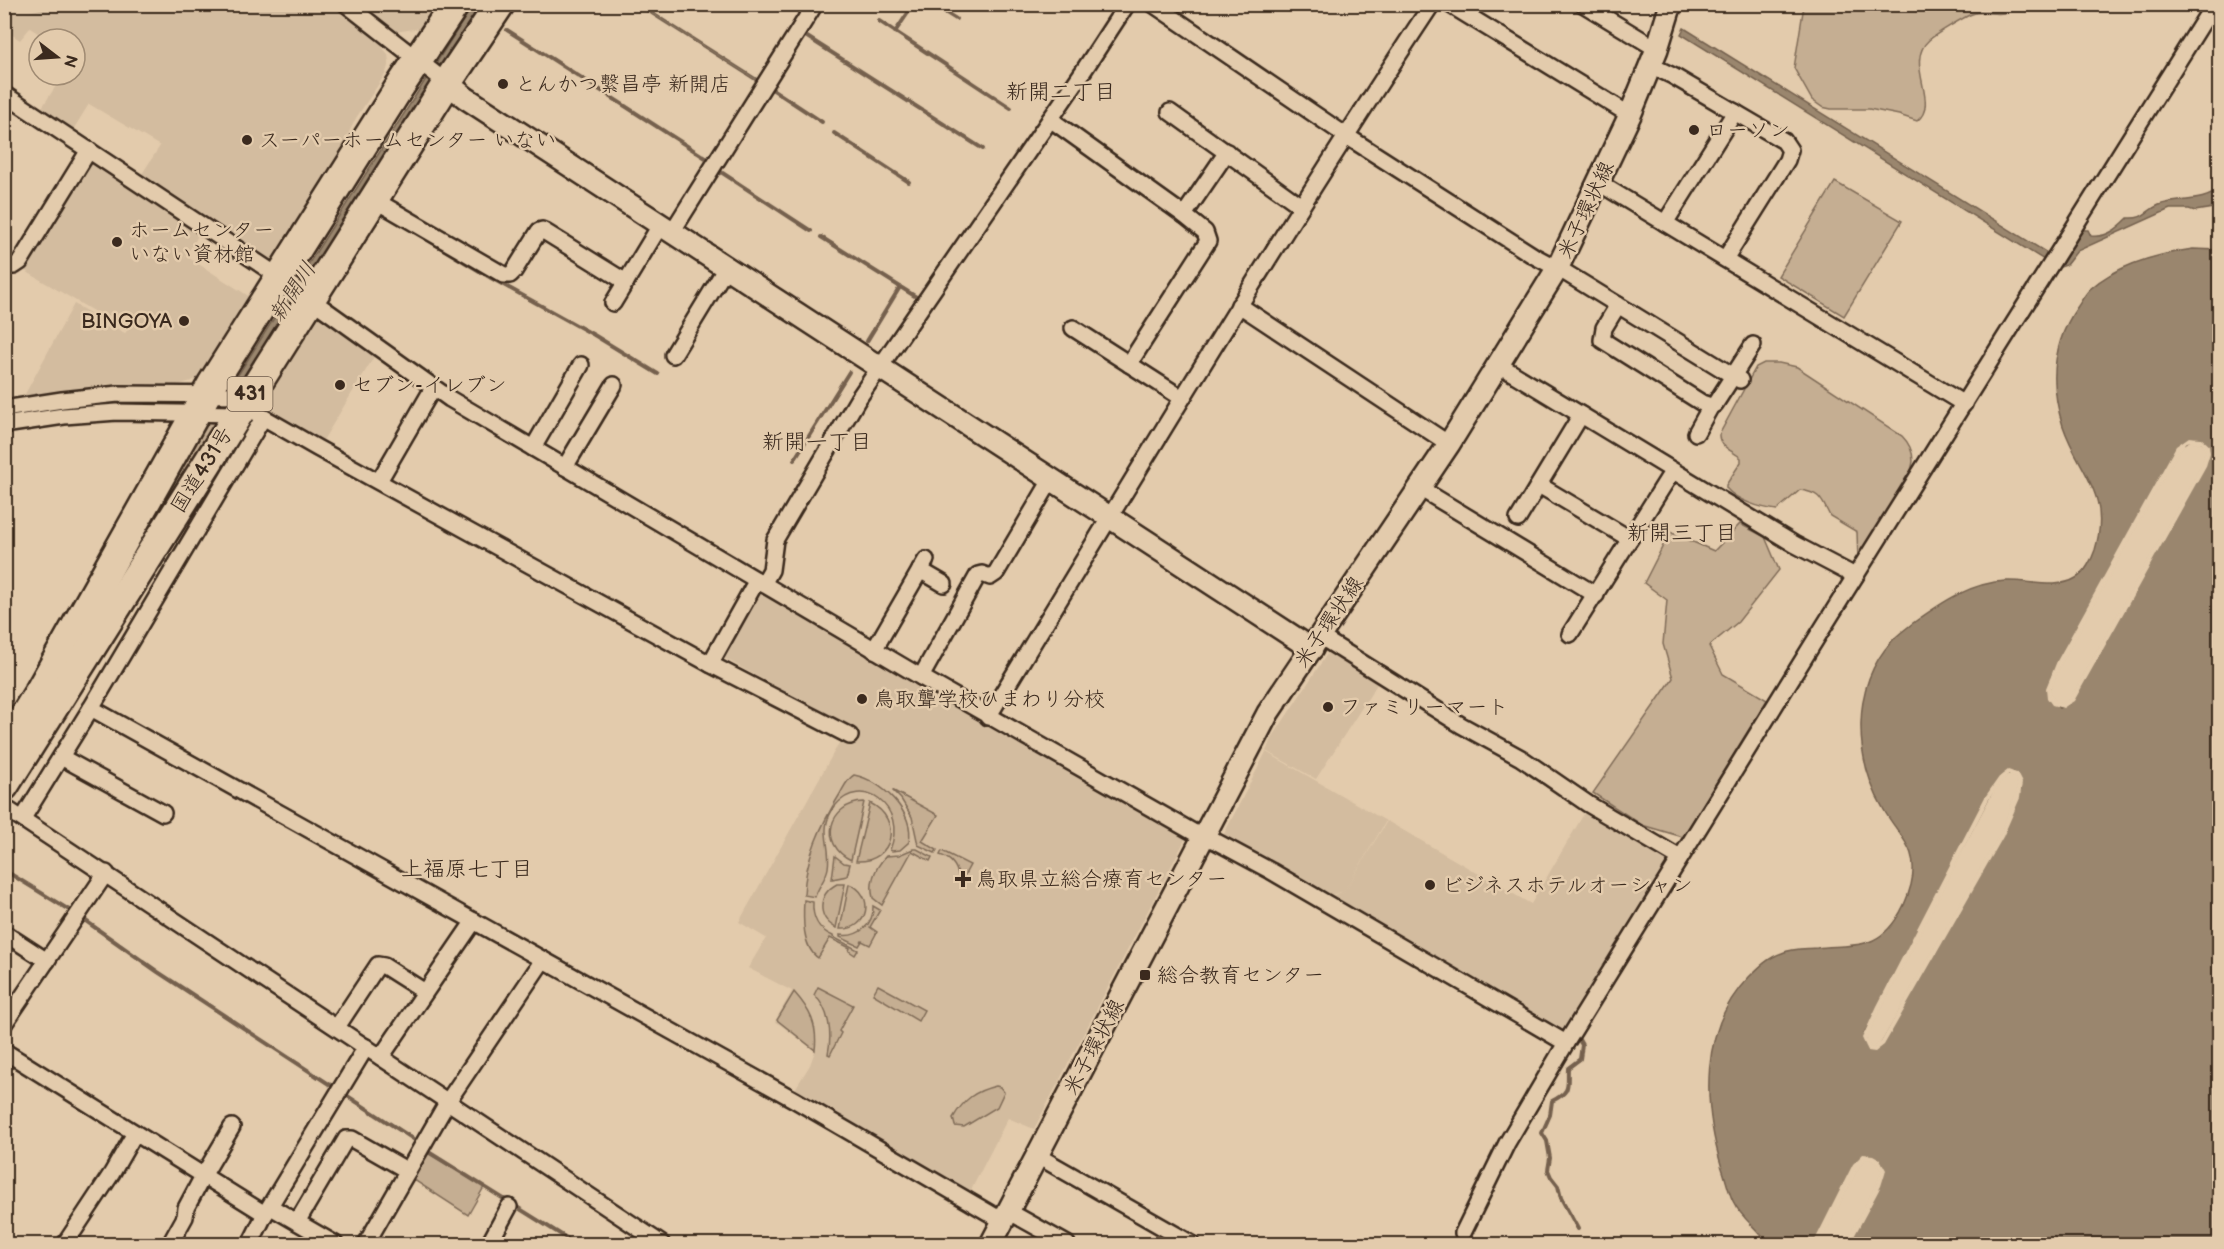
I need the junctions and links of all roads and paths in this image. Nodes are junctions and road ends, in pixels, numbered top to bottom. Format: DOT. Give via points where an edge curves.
graph roads {
  1 [pos="346,4"];
  2 [pos="455,4"];
  3 [pos="500,4"];
  4 [pos="815,4"];
  5 [pos="1127,4"];
  6 [pos="1153,4"];
  7 [pos="1432,4"];
  8 [pos="1449,4"];
  9 [pos="1583,4"];
  10 [pos="1671,4"];
  11 [pos="2214,4"];
  12 [pos="1653,57"];
  13 [pos="421,62"];
  14 [pos="444,80"];
  15 [pos="4,94"];
  16 [pos="1170,112"];
  17 [pos="1735,112"];
  18 [pos="1630,115"];
  19 [pos="1050,119"];
  20 [pos="1345,135"];
  21 [pos="89,150"];
  22 [pos="1227,152"];
  23 [pos="1599,183"];
  24 [pos="373,200"];
  25 [pos="1301,206"];
  26 [pos="1184,215"];
  27 [pos="1665,223"];
  28 [pos="666,228"];
  29 [pos="1725,259"];
  30 [pos="4,266"];
  31 [pos="726,268"];
  32 [pos="1557,269"];
  33 [pos="280,278"];
  34 [pos="626,282"];
  35 [pos="308,299"];
  36 [pos="613,303"];
  37 [pos="1239,305"];
  38 [pos="1618,305"];
  39 [pos="1073,328"];
  40 [pos="1753,345"];
  41 [pos="673,355"];
  42 [pos="1129,364"];
  43 [pos="581,365"];
  44 [pos="1499,365"];
  45 [pos="879,369"];
  46 [pos="1737,378"];
  47 [pos="614,385"];
  48 [pos="433,388"];
  49 [pos="1182,398"];
  50 [pos="221,401"];
  51 [pos="1964,404"];
  52 [pos="1711,406"];
  53 [pos="63,408"];
  54 [pos="4,409"];
  55 [pos="1581,415"];
  56 [pos="4,425"];
  57 [pos="1696,433"];
  58 [pos="1449,444"];
  59 [pos="532,448"];
  60 [pos="565,467"];
  61 [pos="1672,472"];
  62 [pos="1051,480"];
  63 [pos="379,481"];
  64 [pos="1539,485"];
  65 [pos="1418,488"];
  66 [pos="1110,517"];
  67 [pos="1518,519"];
  68 [pos="1630,539"];
  69 [pos="1855,576"];
  70 [pos="760,582"];
  71 [pos="944,584"];
  72 [pos="1596,595"];
  73 [pos="1570,634"];
  74 [pos="1316,643"];
  75 [pos="874,650"];
  76 [pos="710,664"];
  77 [pos="921,677"];
  78 [pos="91,708"];
  79 [pos="988,717"];
  80 [pos="850,736"];
  81 [pos="4,749"];
  82 [pos="61,757"];
  83 [pos="4,786"];
  84 [pos="4,807"];
  85 [pos="163,813"];
  86 [pos="23,818"];
  87 [pos="1204,836"];
  88 [pos="1680,858"];
  89 [pos="106,873"];
  90 [pos="474,921"];
  91 [pos="4,933"];
  92 [pos="543,960"];
  93 [pos="47,961"];
  94 [pos="425,992"];
  95 [pos="4,1024"];
  96 [pos="337,1027"];
  97 [pos="1566,1043"];
  98 [pos="366,1047"];
  99 [pos="4,1051"];
  100 [pos="381,1056"];
  101 [pos="448,1101"];
  102 [pos="232,1127"];
  103 [pos="135,1133"];
  104 [pos="1036,1155"];
  105 [pos="408,1172"];
  106 [pos="203,1176"];
  107 [pos="509,1206"];
  108 [pos="268,1210"];
  109 [pos="1005,1216"];
  110 [pos="297,1222"];
  111 [pos="1463,1233"];
  112 [pos="1184,1242"];
  113 [pos="65,1245"];
  114 [pos="170,1245"];
  115 [pos="250,1245"];
  116 [pos="335,1245"];
  117 [pos="366,1245"];
  118 [pos="489,1245"];
  119 [pos="662,1245"];
  120 [pos="991,1245"];
  121 [pos="1066,1245"];
  1 -- 13 [label="street"];
  2 -- 13 [label="highway, 国道431号 / 431"];
  3 -- 14 [label="highway, 国道431号 / 431"];
  4 -- 28 [label="street"];
  5 -- 19 [label="street"];
  6 -- 20 [label="street"];
  7 -- 20 [label="street"];
  8 -- 18 [label="street"];
  9 -- 12 [label="street"];
  10 -- 12 [label="main road, 米子環状線"];
  11 -- 51 [label="street"];
  12 -- 17 [label="street" via="1673,75"];
  12 -- 18 [label="main road, 米子環状線"];
  13 -- 14 [label="street"];
  13 -- 33 [label="highway, 国道431号 / 431"];
  14 -- 24 [label="highway, 国道431号 / 431"];
  14 -- 28 [label="main road"];
  15 -- 21 [label="street"];
  16 -- 22 [label="street"];
  17 -- 27 [label="street"];
  17 -- 29 [label="street" via="1784,141 1790,155"];
  18 -- 23 [label="main road, 米子環状線"];
  19 -- 26 [label="street"];
  19 -- 45 [label="street"];
  20 -- 25 [label="street"];
  20 -- 32 [label="street"];
  21 -- 30 [label="street" via="20,262 14,267"];
  21 -- 33 [label="street"];
  22 -- 25 [label="street"];
  22 -- 26 [label="street"];
  23 -- 27 [label="street"];
  23 -- 32 [label="main road, 米子環状線"];
  24 -- 34 [label="street" via="504,275 514,271 542,230"];
  24 -- 35 [label="highway, 国道431号 / 431"];
  25 -- 37 [label="street"];
  26 -- 42 [label="street" via="1206,231 1208,241"];
  27 -- 29 [label="street"];
  28 -- 31 [label="main road"];
  28 -- 34 [label="street"];
  29 -- 51 [label="street"];
  31 -- 41 [label="street"];
  31 -- 45 [label="main road"];
  32 -- 38 [label="street"];
  32 -- 44 [label="main road, 米子環状線"];
  33 -- 35 [label="street"];
  33 -- 50 [label="highway, 国道431号 / 431"];
  34 -- 36 [label="street"];
  35 -- 48 [label="street"];
  35 -- 50 [label="highway, 国道431号 / 431"];
  37 -- 49 [label="street"];
  37 -- 58 [label="street"];
  38 -- 46 [label="street"];
  38 -- 52 [label="street" via="1602,332 1602,340"];
  39 -- 42 [label="street"];
  40 -- 46 [label="street"];
  42 -- 49 [label="street"];
  43 -- 59 [label="street"];
  44 -- 55 [label="street"];
  44 -- 58 [label="main road, 米子環状線"];
  45 -- 62 [label="main road"];
  45 -- 70 [label="street" via="775,540 771,570"];
  46 -- 52 [label="street"];
  47 -- 60 [label="street"];
  48 -- 59 [label="street"];
  48 -- 63 [label="street"];
  49 -- 66 [label="street"];
  50 -- 53 [label="street" via="117,412"];
  50 -- 53 [label="street" via="118,394"];
  50 -- 63 [label="street"];
  50 -- 78 [label="street"];
  50 -- 81 [label="highway, 国道431号 / 431"];
  50 -- 83 [label="highway, 国道431号 / 431"];
  51 -- 69 [label="street"];
  52 -- 57 [label="street"];
  53 -- 54 [label="street"];
  53 -- 56 [label="street"];
  55 -- 61 [label="street"];
  55 -- 64 [label="street"];
  58 -- 65 [label="main road, 米子環状線"];
  59 -- 60 [label="street"];
  60 -- 70 [label="street"];
  61 -- 68 [label="street"];
  61 -- 69 [label="street"];
  62 -- 66 [label="main road"];
  62 -- 77 [label="street" via="996,573 976,578"];
  63 -- 76 [label="street"];
  64 -- 67 [label="street"];
  64 -- 68 [label="street"];
  65 -- 72 [label="street"];
  65 -- 74 [label="main road, 米子環状線"];
  66 -- 74 [label="main road"];
  66 -- 79 [label="street"];
  68 -- 72 [label="street"];
  69 -- 88 [label="street"];
  70 -- 75 [label="street"];
  70 -- 76 [label="street"];
  71 -- 75 [label="street" via="923,565"];
  72 -- 73 [label="street"];
  74 -- 87 [label="main road, 米子環状線" via="1268,713"];
  74 -- 88 [label="street" via="1521,758 1588,804"];
  75 -- 77 [label="street"];
  76 -- 80 [label="street"];
  77 -- 79 [label="street"];
  78 -- 82 [label="street"];
  78 -- 90 [label="street"];
  79 -- 87 [label="street"];
  82 -- 85 [label="street"];
  82 -- 86 [label="street"];
  84 -- 86 [label="street"];
  86 -- 89 [label="street"];
  87 -- 97 [label="street"];
  87 -- 104 [label="main road, 米子環状線"];
  88 -- 97 [label="street"];
  89 -- 93 [label="street"];
  89 -- 96 [label="street"];
  90 -- 92 [label="street"];
  90 -- 94 [label="street"];
  91 -- 93 [label="street"];
  92 -- 101 [label="street"];
  92 -- 109 [label="street"];
  93 -- 95 [label="street"];
  94 -- 96 [label="street" via="378,965"];
  94 -- 100 [label="street"];
  96 -- 98 [label="street"];
  97 -- 111 [label="street" via="1507,1143"];
  98 -- 100 [label="street"];
  98 -- 108 [label="street"];
  99 -- 103 [label="street"];
  100 -- 101 [label="street"];
  101 -- 105 [label="street"];
  101 -- 119 [label="street"];
  102 -- 106 [label="street"];
  103 -- 106 [label="street"];
  103 -- 113 [label="street"];
  104 -- 109 [label="main road, 米子環状線"];
  104 -- 112 [label="street"];
  105 -- 110 [label="street" via="346,1139"];
  105 -- 117 [label="street"];
  106 -- 108 [label="street"];
  106 -- 114 [label="street"];
  107 -- 118 [label="street"];
  108 -- 110 [label="street"];
  108 -- 115 [label="street"];
  109 -- 120 [label="main road, 米子環状線"];
  109 -- 121 [label="street"];
  110 -- 116 [label="street"];
}
